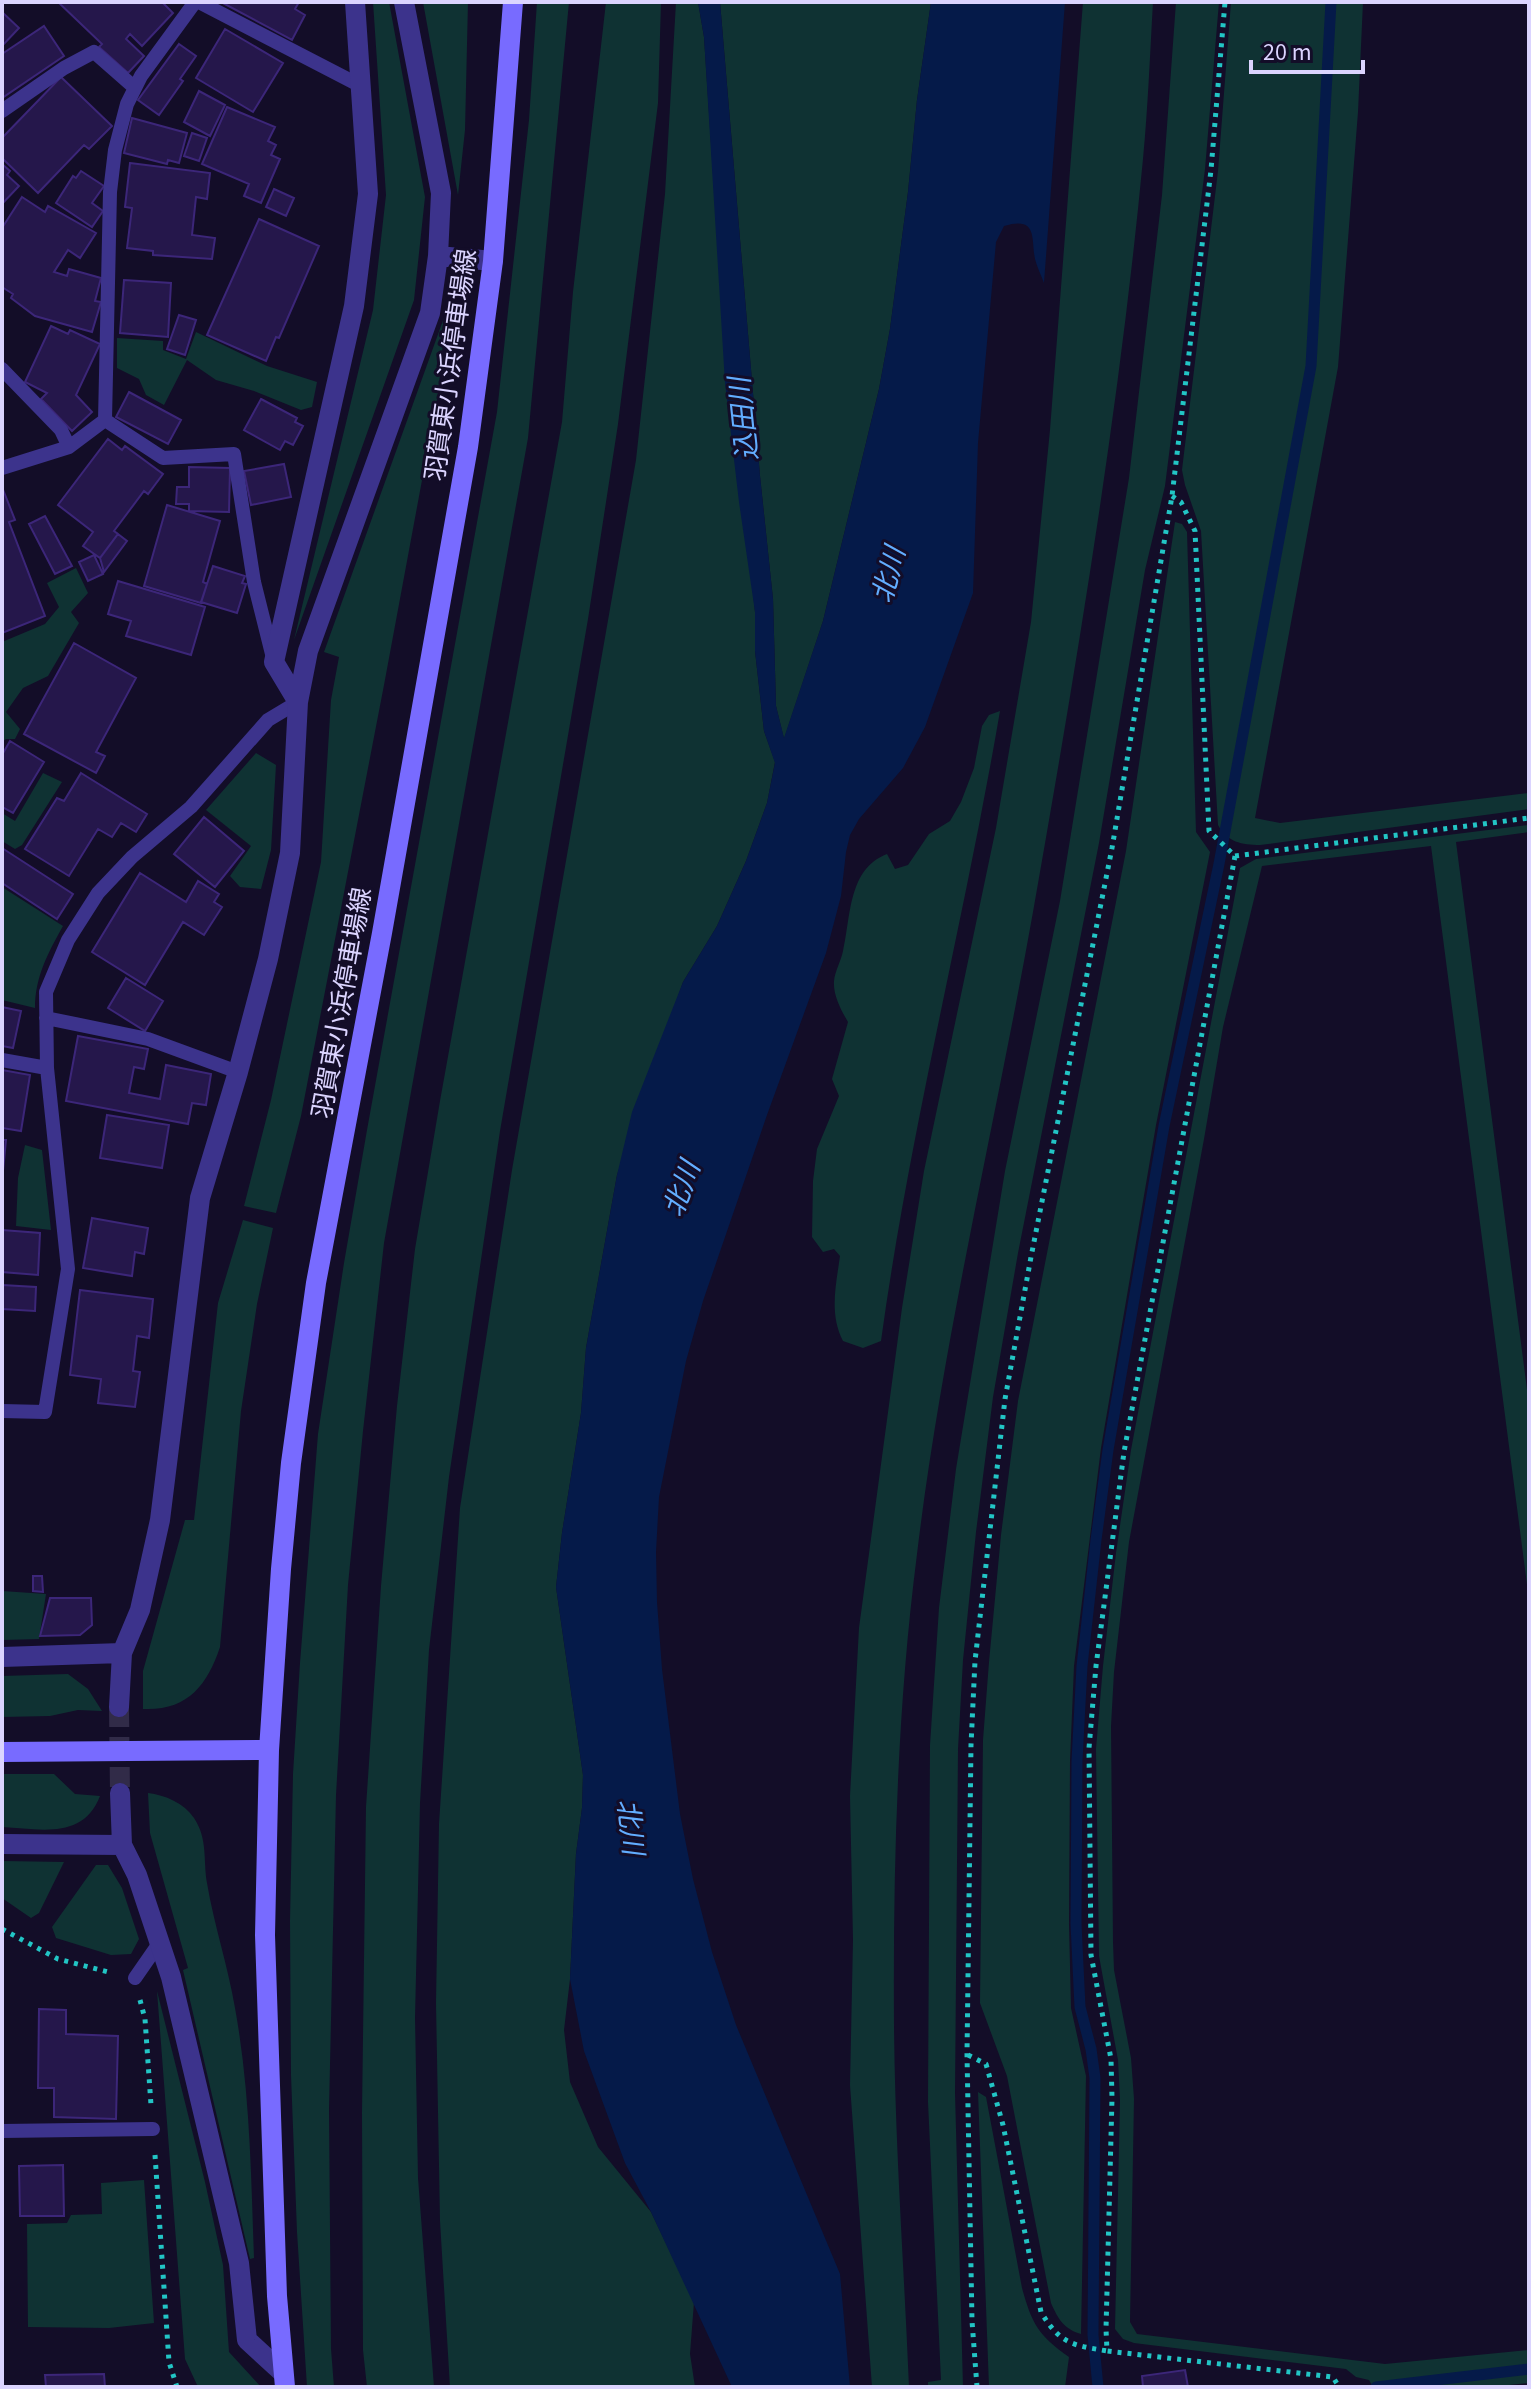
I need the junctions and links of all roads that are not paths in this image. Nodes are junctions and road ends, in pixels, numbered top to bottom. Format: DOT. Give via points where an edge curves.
graph roads {
  1 [pos="197,2"];
  2 [pos="355,2"];
  3 [pos="404,2"];
  4 [pos="513,2"];
  5 [pos="361,86"];
  6 [pos="135,88"];
  7 [pos="2,111"];
  8 [pos="438,256"];
  9 [pos="493,261"];
  10 [pos="2,369"];
  11 [pos="105,420"];
  12 [pos="69,447"];
  13 [pos="2,468"];
  14 [pos="274,662"];
  15 [pos="298,702"];
  16 [pos="46,1018"];
  17 [pos="2,1060"];
  18 [pos="47,1068"];
  19 [pos="238,1072"];
  20 [pos="2,1411"];
  21 [pos="122,1653"];
  22 [pos="2,1657"];
  23 [pos="119,1707"];
  24 [pos="269,1750"];
  25 [pos="2,1752"];
  26 [pos="120,1793"];
  27 [pos="2,1844"];
  28 [pos="122,1845"];
  29 [pos="160,1942"];
  30 [pos="135,1978"];
  31 [pos="153,2129"];
  32 [pos="2,2131"];
  33 [pos="284,2380"];
  1 -- 5 [label="lane"];
  1 -- 6 [label="lane"];
  2 -- 5 [label="street"];
  3 -- 8 [label="street" via="441,193"];
  4 -- 9 [label="main road, 羽賀東小浜停車場線"];
  5 -- 14 [label="street" via="368,194 354,306"];
  6 -- 7 [label="lane" via="94,52"];
  6 -- 11 [label="lane" via="115,150 110,192"];
  8 -- 9 [label="street"];
  8 -- 15 [label="street" via="430,313 308,651"];
  9 -- 24 [label="main road, 羽賀東小浜停車場線" via="465,462 316,1283 289,1478"];
  10 -- 12 [label="lane" via="61,430"];
  11 -- 12 [label="lane"];
  11 -- 14 [label="lane" via="163,458 234,454 254,582"];
  12 -- 13 [label="lane"];
  14 -- 15 [label="street"];
  15 -- 16 [label="lane" via="268,720 191,807 98,893 68,940 46,992"];
  15 -- 19 [label="street" via="290,853"];
  16 -- 18 [label="lane"];
  16 -- 19 [label="lane" via="148,1039"];
  17 -- 18 [label="lane"];
  18 -- 20 [label="lane" via="68,1269 45,1412"];
  19 -- 21 [label="street" via="200,1198 160,1520 140,1610"];
  21 -- 22 [label="street"];
  21 -- 23 [label="street"];
  24 -- 25 [label="main road"];
  24 -- 33 [label="main road, 羽賀東小浜停車場線" via="265,1935"];
  26 -- 28 [label="street"];
  27 -- 28 [label="street"];
  28 -- 29 [label="street"];
  29 -- 30 [label="lane"];
  29 -- 33 [label="street" via="239,2263 247,2340"];
  31 -- 32 [label="lane"];
}
